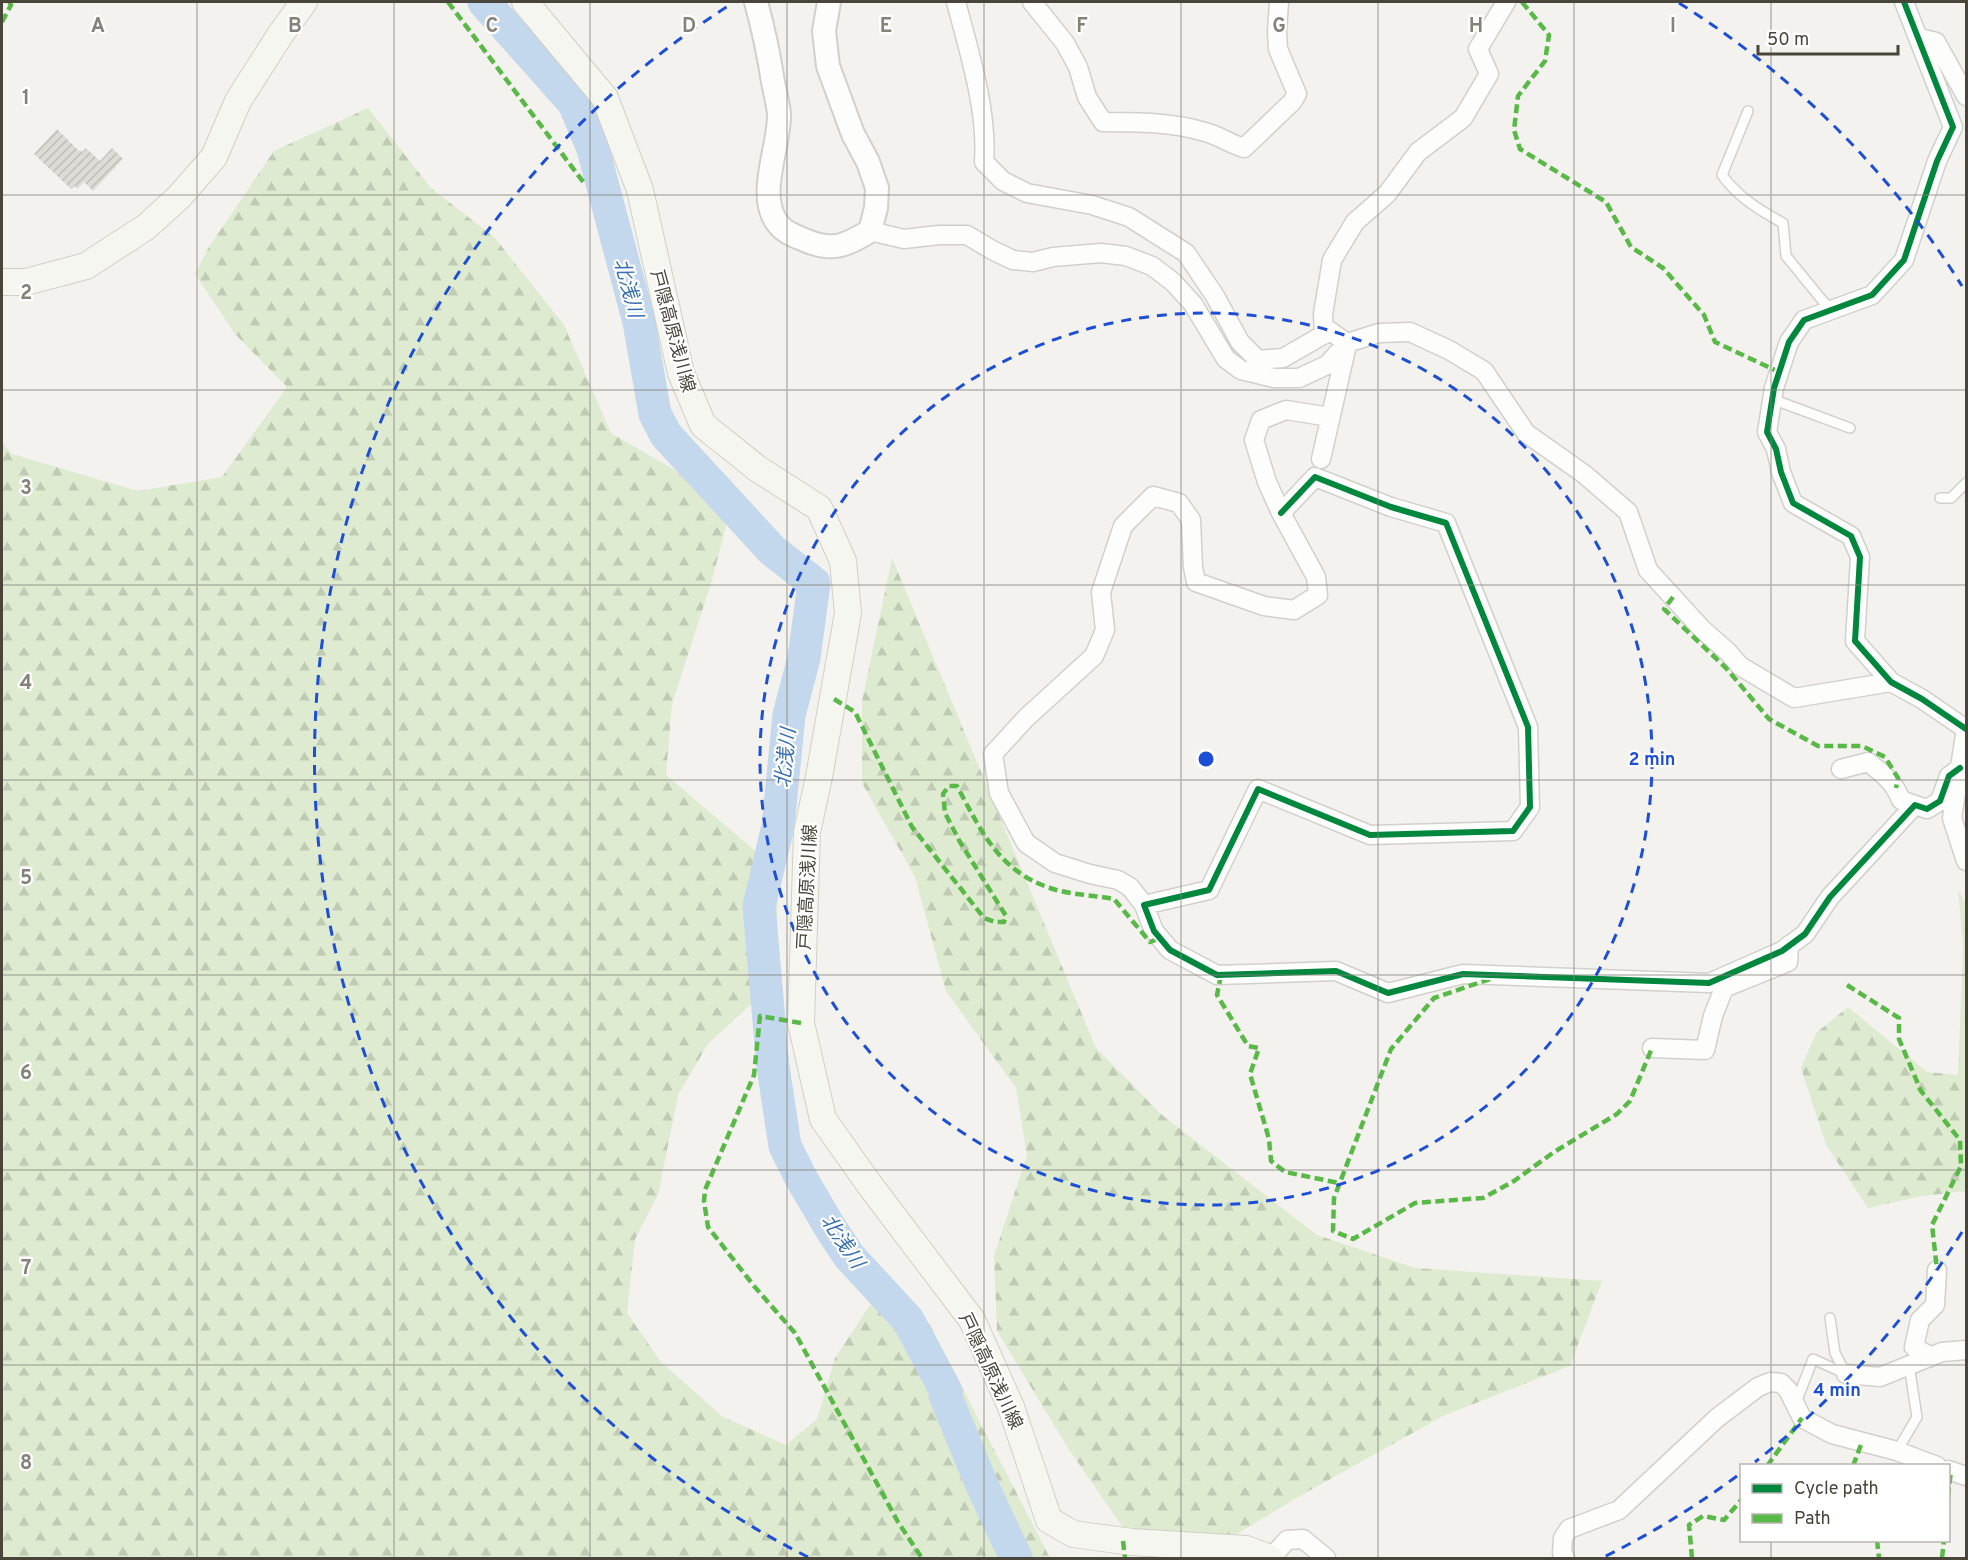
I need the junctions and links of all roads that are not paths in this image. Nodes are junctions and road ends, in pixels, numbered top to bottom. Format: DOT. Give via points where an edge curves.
graph roads {
  1 [pos="304,2"];
  2 [pos="525,2"];
  3 [pos="756,2"];
  4 [pos="829,2"];
  5 [pos="956,2"];
  6 [pos="1032,2"];
  7 [pos="1279,2"];
  8 [pos="1506,2"];
  9 [pos="1904,2"];
  10 [pos="1920,38"];
  11 [pos="1966,96"];
  12 [pos="1748,111"];
  13 [pos="870,231"];
  14 [pos="2,282"];
  15 [pos="1832,310"];
  16 [pos="1324,335"];
  17 [pos="1347,343"];
  18 [pos="1772,399"];
  19 [pos="1329,417"];
  20 [pos="1850,428"];
  21 [pos="1321,459"];
  22 [pos="1966,483"];
  23 [pos="1940,498"];
  24 [pos="1281,513"];
  25 [pos="1891,682"];
  26 [pos="1966,729"];
  27 [pos="1841,768"];
  28 [pos="1960,768"];
  29 [pos="1915,806"];
  30 [pos="1966,861"];
  31 [pos="1144,905"];
  32 [pos="1789,945"];
  33 [pos="1652,1048"];
  34 [pos="1937,1270"];
  35 [pos="1830,1318"];
  36 [pos="1966,1350"];
  37 [pos="1930,1357"];
  38 [pos="1909,1365"];
  39 [pos="1846,1374"];
  40 [pos="1796,1405"];
  41 [pos="1897,1451"];
  42 [pos="1932,1464"];
  43 [pos="1950,1471"];
  44 [pos="1966,1476"];
  45 [pos="1270,1558"];
  46 [pos="1326,1558"];
  47 [pos="1565,1558"];
  1 -- 14 [label="main road" via="238,101 214,157 171,204 146,227 87,266 26,282"];
  2 -- 45 [label="main road, 戸隠高原浅川線" via="605,98 640,190 681,373 702,425 758,469 819,508 843,561 848,613 806,844 801,1023 823,1119 972,1320 1011,1407 1049,1520 1073,1534 1132,1542 1246,1548"];
  3 -- 13 [label="street" via="779,114 768,194 771,210 779,226 820,246 849,244"];
  4 -- 13 [label="street" via="824,31 828,66 877,188"];
  5 -- 16 [label="street" via="977,84 986,140 984,162 1003,181 1027,193 1092,205 1130,217 1186,253 1240,342 1258,360 1283,358"];
  6 -- 7 [label="street" via="1065,43 1087,97 1103,122 1180,126 1208,132 1244,148 1297,94 1278,49"];
  8 -- 16 [label="street" via="1478,49 1489,74 1463,118 1418,152 1387,194 1355,222 1332,260 1323,314"];
  9 -- 10 [label="street"];
  10 -- 11 [label="street" via="1936,42"];
  10 -- 15 [label="street" via="1953,127 1937,161 1904,260 1872,295"];
  12 -- 15 [label="lane" via="1722,175 1731,188 1760,211 1783,223 1786,256"];
  13 -- 17 [label="street" via="904,239 967,235 1013,260 1033,262 1101,253 1126,256 1152,266 1173,282 1193,304 1226,359 1241,370 1274,378 1299,378 1327,365"];
  15 -- 18 [label="street" via="1804,320 1789,342"];
  16 -- 17 [label="street" via="1330,331"];
  17 -- 19 [label="street"];
  17 -- 25 [label="street" via="1379,333 1410,333 1484,371 1526,433 1584,474 1628,512 1648,570 1740,666 1794,698"];
  18 -- 20 [label="lane"];
  18 -- 25 [label="street" via="1767,432 1793,503 1851,536 1860,557 1855,642"];
  19 -- 21 [label="street"];
  19 -- 24 [label="street" via="1286,410 1261,420 1254,440"];
  22 -- 23 [label="lane" via="1951,498"];
  24 -- 31 [label="street" via="1316,577 1318,595 1294,610 1264,606 1197,582 1191,520 1179,503 1153,496 1122,525 1101,592 1104,630 1094,656 993,754 999,793 1026,843 1055,862 1130,886"];
  24 -- 31 [label="street" via="1315,477 1391,507 1446,523 1528,727 1530,807 1513,831 1370,835 1258,789 1209,890"];
  25 -- 26 [label="street"];
  26 -- 28 [label="street"];
  27 -- 29 [label="street" via="1868,762 1889,779 1901,800"];
  28 -- 29 [label="street" via="1948,776 1940,801 1927,809"];
  28 -- 30 [label="street" via="1952,818"];
  29 -- 32 [label="street" via="1830,897 1805,934"];
  31 -- 32 [label="street" via="1154,931 1170,950 1217,975 1336,971 1388,993 1463,975 1709,983"];
  32 -- 33 [label="street" via="1788,962 1724,988 1705,1050"];
  34 -- 37 [label="street" via="1935,1305 1920,1320 1914,1347"];
  35 -- 39 [label="lane" via="1835,1353"];
  36 -- 37 [label="street"];
  37 -- 38 [label="street"];
  38 -- 39 [label="street" via="1880,1377"];
  38 -- 41 [label="lane" via="1917,1417"];
  39 -- 40 [label="lane" via="1813,1359"];
  40 -- 41 [label="street" via="1802,1418 1832,1434"];
  40 -- 47 [label="street" via="1781,1383 1770,1382 1758,1388 1717,1418 1619,1510 1569,1529 1563,1538"];
  41 -- 42 [label="street"];
  43 -- 44 [label="street"];
  45 -- 46 [label="street" via="1287,1540 1303,1539"];
}
